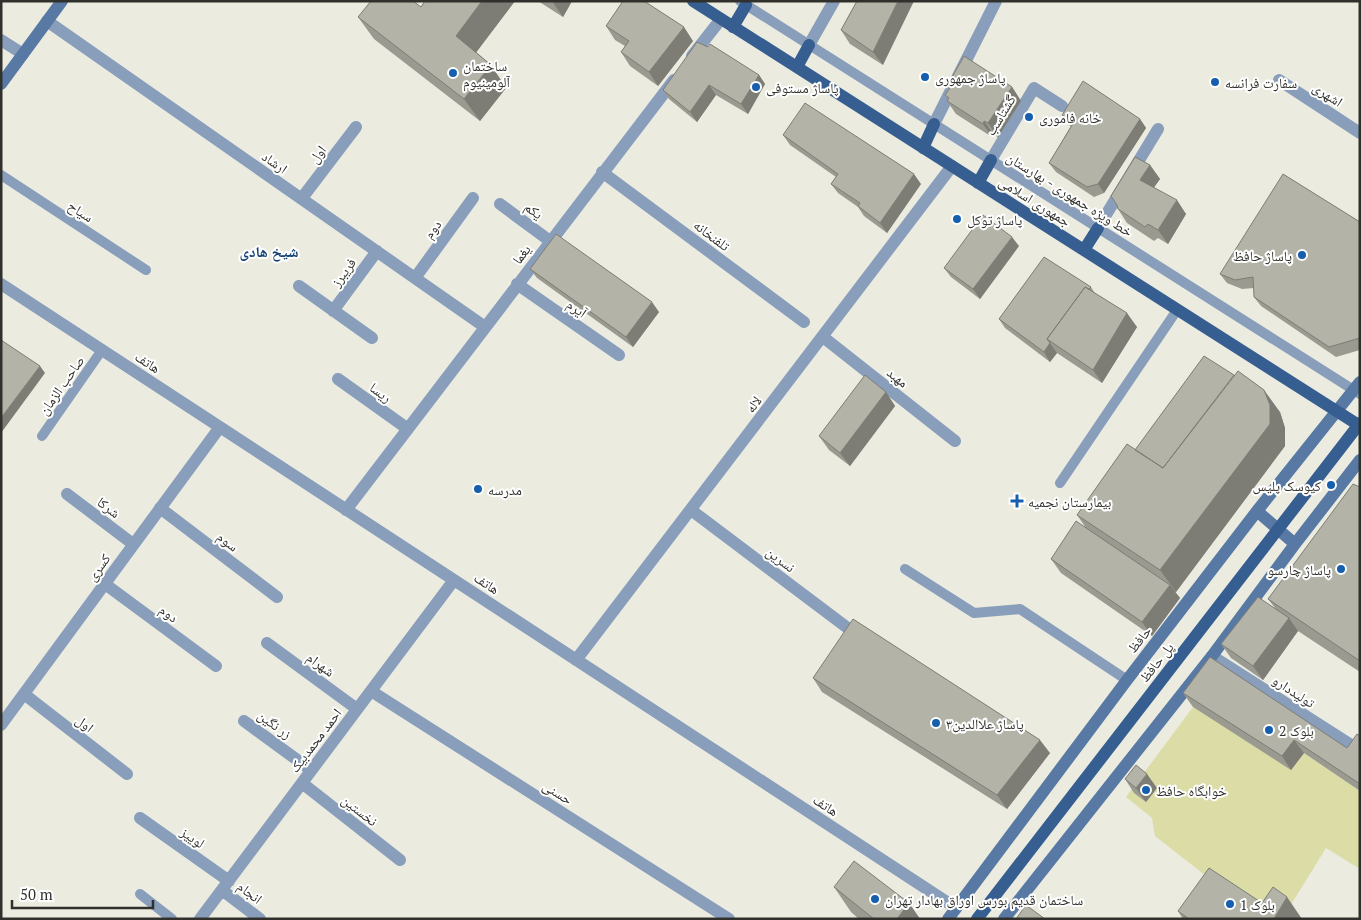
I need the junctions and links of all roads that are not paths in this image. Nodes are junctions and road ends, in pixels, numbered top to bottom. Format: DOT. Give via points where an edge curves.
graph roads {
  1 [pos="62,1"];
  2 [pos="693,1"];
  3 [pos="834,1"];
  4 [pos="745,2"];
  5 [pos="991,3"];
  6 [pos="721,19"];
  7 [pos="47,21"];
  8 [pos="733,27"];
  9 [pos="1,40"];
  10 [pos="810,45"];
  11 [pos="23,54"];
  12 [pos="797,67"];
  13 [pos="1279,80"];
  14 [pos="1,84"];
  15 [pos="1062,106"];
  16 [pos="934,124"];
  17 [pos="356,127"];
  18 [pos="1158,129"];
  19 [pos="1360,133"];
  20 [pos="923,148"];
  21 [pos="991,160"];
  22 [pos="952,166"];
  23 [pos="602,172"];
  24 [pos="1,175"];
  25 [pos="978,183"];
  26 [pos="302,198"];
  27 [pos="474,198"];
  28 [pos="500,204"];
  29 [pos="1098,228"];
  30 [pos="550,241"];
  31 [pos="1084,250"];
  32 [pos="377,251"];
  33 [pos="146,270"];
  34 [pos="415,278"];
  35 [pos="1,284"];
  36 [pos="517,284"];
  37 [pos="299,286"];
  38 [pos="1177,310"];
  39 [pos="334,311"];
  40 [pos="804,322"];
  41 [pos="485,327"];
  42 [pos="823,337"];
  43 [pos="372,338"];
  44 [pos="102,350"];
  45 [pos="620,355"];
  46 [pos="338,378"];
  47 [pos="1357,388"];
  48 [pos="1336,411"];
  49 [pos="1360,425"];
  50 [pos="220,427"];
  51 [pos="408,429"];
  52 [pos="42,436"];
  53 [pos="955,442"];
  54 [pos="1360,460"];
  55 [pos="1060,483"];
  56 [pos="67,494"];
  57 [pos="160,508"];
  58 [pos="346,510"];
  59 [pos="691,510"];
  60 [pos="1256,511"];
  61 [pos="133,544"];
  62 [pos="1295,544"];
  63 [pos="905,569"];
  64 [pos="454,580"];
  65 [pos="105,584"];
  66 [pos="277,597"];
  67 [pos="853,632"];
  68 [pos="267,643"];
  69 [pos="1212,656"];
  70 [pos="576,660"];
  71 [pos="216,666"];
  72 [pos="1126,680"];
  73 [pos="371,691"];
  74 [pos="24,694"];
  75 [pos="357,709"];
  76 [pos="6,710"];
  77 [pos="244,721"];
  78 [pos="1,725"];
  79 [pos="1359,750"];
  80 [pos="311,770"];
  81 [pos="127,774"];
  82 [pos="302,783"];
  83 [pos="140,818"];
  84 [pos="400,860"];
  85 [pos="225,885"];
  86 [pos="140,894"];
  87 [pos="956,908"];
  88 [pos="172,919"];
  89 [pos="200,919"];
  90 [pos="260,919"];
  91 [pos="729,919"];
  92 [pos="948,919"];
  93 [pos="977,919"];
  94 [pos="1004,919"];
  1 -- 7 [label="main road"];
  2 -- 6 [label="main road, جمهوری اسلامی"];
  3 -- 10 [label="street"];
  4 -- 8 [label="main road"];
  4 -- 10 [label="lane, خط ویژه جمهوری - بهارستان"];
  5 -- 16 [label="street"];
  6 -- 8 [label="main road, جمهوری اسلامی"];
  6 -- 23 [label="street, یغما"];
  7 -- 11 [label="main road"];
  7 -- 26 [label="street, ارشاد"];
  8 -- 12 [label="main road, جمهوری اسلامی"];
  9 -- 11 [label="street"];
  10 -- 12 [label="main road"];
  10 -- 16 [label="lane, خط ویژه جمهوری - بهارستان"];
  11 -- 14 [label="main road"];
  12 -- 20 [label="main road, جمهوری اسلامی"];
  13 -- 19 [label="street, اشهری"];
  15 -- 21 [label="street, گشتاسب" via="1034,88"];
  16 -- 20 [label="main road"];
  16 -- 21 [label="lane, خط ویژه جمهوری - بهارستان"];
  17 -- 26 [label="street, اول"];
  18 -- 29 [label="street"];
  20 -- 22 [label="main road, جمهوری اسلامی"];
  21 -- 25 [label="main road"];
  21 -- 29 [label="lane, خط ویژه جمهوری - بهارستان"];
  22 -- 25 [label="main road, جمهوری اسلامی"];
  22 -- 42 [label="street, لاله"];
  23 -- 30 [label="street, یغما"];
  23 -- 40 [label="street, تلفنخانه"];
  24 -- 33 [label="lane, سیاح"];
  25 -- 31 [label="main road, جمهوری اسلامی"];
  26 -- 32 [label="street, ارشاد"];
  27 -- 34 [label="street, دوم"];
  28 -- 30 [label="street, یکم"];
  29 -- 31 [label="main road"];
  29 -- 47 [label="lane, خط ویژه جمهوری - بهارستان"];
  30 -- 36 [label="street, یغما"];
  31 -- 38 [label="main road, جمهوری اسلامی"];
  32 -- 34 [label="street, ارشاد"];
  32 -- 39 [label="street, فریبرز"];
  34 -- 41 [label="street, ارشاد"];
  35 -- 44 [label="street, هاتف"];
  36 -- 41 [label="street, یغما"];
  36 -- 45 [label="street, آیرم"];
  37 -- 39 [label="street"];
  38 -- 48 [label="main road, جمهوری اسلامی"];
  38 -- 55 [label="lane"];
  39 -- 43 [label="street"];
  41 -- 51 [label="street, یغما"];
  42 -- 53 [label="street, مهبد"];
  42 -- 59 [label="street, لاله"];
  44 -- 50 [label="street, هاتف"];
  44 -- 52 [label="lane, صاحب الزمان"];
  46 -- 51 [label="street, ریسا"];
  47 -- 48 [label="main road, حافظ"];
  48 -- 49 [label="main road, جمهوری اسلامی"];
  48 -- 60 [label="main road, حافظ"];
  49 -- 93 [label="main road, پل حافظ, bridge"];
  50 -- 57 [label="street, کسری"];
  50 -- 58 [label="street, هاتف"];
  51 -- 58 [label="street, یغما"];
  54 -- 62 [label="main road"];
  56 -- 61 [label="street, شرکا"];
  57 -- 61 [label="street, کسری"];
  57 -- 66 [label="street, سوم"];
  58 -- 64 [label="street, هاتف"];
  59 -- 67 [label="street, نسرین"];
  59 -- 70 [label="street, لاله"];
  60 -- 62 [label="main road"];
  60 -- 72 [label="main road, حافظ"];
  61 -- 65 [label="street, کسری"];
  62 -- 69 [label="main road"];
  63 -- 72 [label="lane" via="974,613 1020,609"];
  64 -- 70 [label="street, هاتف"];
  64 -- 73 [label="street, احمد محمدبیک"];
  65 -- 71 [label="street, دوم"];
  65 -- 74 [label="street, کسری"];
  68 -- 75 [label="street, شهرام"];
  69 -- 79 [label="street, تولیددارو"];
  69 -- 94 [label="main road"];
  70 -- 87 [label="street, هاتف"];
  72 -- 87 [label="main road, حافظ"];
  73 -- 75 [label="street, احمد محمدبیک"];
  73 -- 91 [label="street, حسنی"];
  74 -- 76 [label="street, کسری"];
  74 -- 81 [label="street, اول"];
  75 -- 80 [label="street, احمد محمدبیک"];
  76 -- 78 [label="street, کسری"];
  77 -- 80 [label="street, زر نگین"];
  80 -- 82 [label="street, احمد محمدبیک"];
  82 -- 84 [label="street, نخستین"];
  82 -- 85 [label="street, احمد محمدبیک"];
  83 -- 85 [label="street, لوییز"];
  85 -- 89 [label="street, احمد محمدبیک"];
  85 -- 90 [label="street, انجام"];
  86 -- 88 [label="lane"];
  87 -- 92 [label="main road, حافظ"];
}
